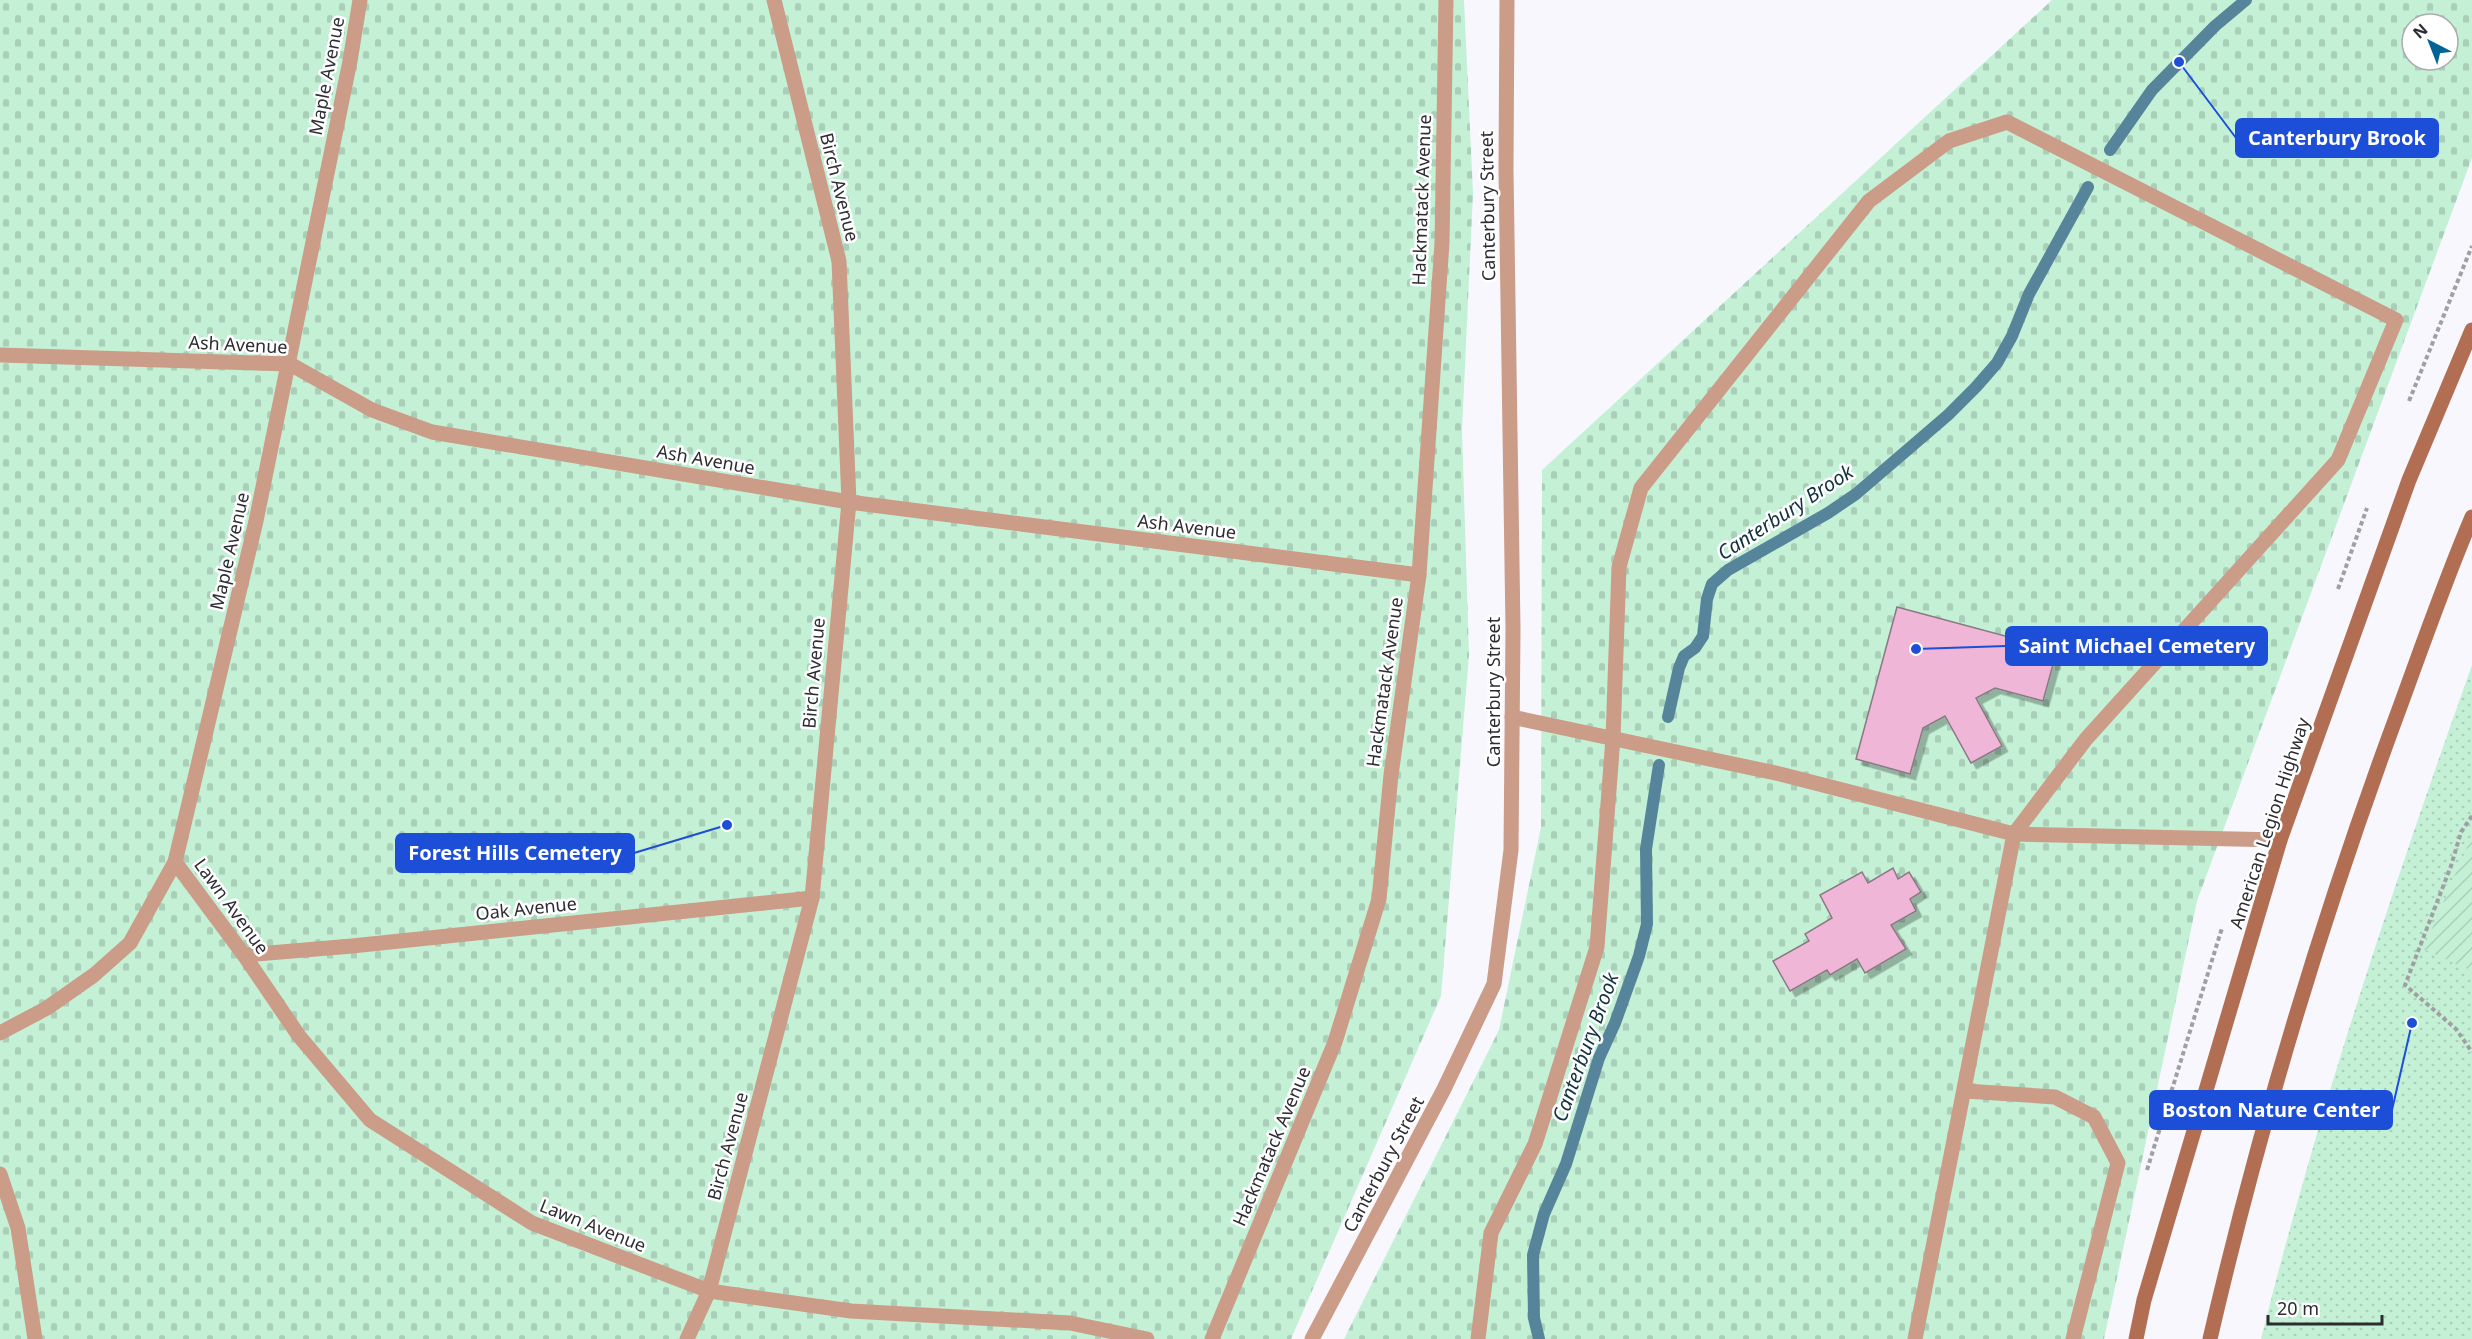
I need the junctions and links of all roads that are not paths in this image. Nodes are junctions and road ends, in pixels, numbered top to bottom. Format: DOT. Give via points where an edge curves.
graph roads {
  1 [pos="360,0"];
  2 [pos="774,0"];
  3 [pos="1446,0"];
  4 [pos="1507,0"];
  5 [pos="2472,330"];
  6 [pos="0,355"];
  7 [pos="290,364"];
  8 [pos="849,502"];
  9 [pos="2472,517"];
  10 [pos="1419,575"];
  11 [pos="1512,717"];
  12 [pos="1613,738"];
  13 [pos="2014,834"];
  14 [pos="2280,840"];
  15 [pos="175,862"];
  16 [pos="812,898"];
  17 [pos="244,955"];
  18 [pos="0,1033"];
  19 [pos="1965,1091"];
  20 [pos="0,1174"];
  21 [pos="710,1291"];
  22 [pos="35,1339"];
  23 [pos="687,1339"];
  24 [pos="1147,1339"];
  25 [pos="1212,1339"];
  26 [pos="1312,1339"];
  27 [pos="1478,1339"];
  28 [pos="1915,1339"];
  29 [pos="2073,1339"];
  30 [pos="2136,1339"];
  31 [pos="2210,1339"];
  1 -- 7 [label="street, Maple Avenue"];
  2 -- 8 [label="street, Birch Avenue" via="839,261"];
  3 -- 10 [label="street, Hackmatack Avenue" via="1442,243"];
  4 -- 11 [label="street, Canterbury Street"];
  5 -- 14 [label="main road, American Legion Highway" via="2409,480"];
  6 -- 7 [label="street, Ash Avenue"];
  7 -- 8 [label="street, Ash Avenue" via="372,410 432,432"];
  7 -- 15 [label="street, Maple Avenue"];
  8 -- 10 [label="street, Ash Avenue"];
  8 -- 16 [label="street, Birch Avenue"];
  9 -- 31 [label="main road" via="2364,803 2302,991"];
  10 -- 25 [label="street, Hackmatack Avenue" via="1391,775 1379,899 1335,1042"];
  11 -- 12 [label="street"];
  11 -- 26 [label="street, Canterbury Street" via="1511,850 1494,984 1444,1089"];
  12 -- 13 [label="street" via="1780,774"];
  12 -- 13 [label="street" via="1619,567 1641,488 1869,201 1948,141 2007,122 2396,320 2338,460 2086,739"];
  12 -- 27 [label="street" via="1597,947 1535,1144 1491,1233"];
  13 -- 14 [label="street"];
  13 -- 19 [label="street"];
  14 -- 30 [label="main road, American Legion Highway" via="2144,1300"];
  15 -- 17 [label="street, Lawn Avenue"];
  15 -- 18 [label="street, Maple Avenue" via="130,944 46,1008"];
  16 -- 17 [label="street, Oak Avenue"];
  16 -- 21 [label="street, Birch Avenue"];
  17 -- 21 [label="street, Lawn Avenue" via="299,1036 370,1120 532,1223"];
  19 -- 28 [label="street"];
  19 -- 29 [label="street" via="2055,1097 2094,1117 2118,1163"];
  20 -- 22 [label="street" via="18,1227"];
  21 -- 23 [label="street, Birch Avenue"];
  21 -- 24 [label="street, Lawn Avenue" via="851,1311 1070,1323"];
}
